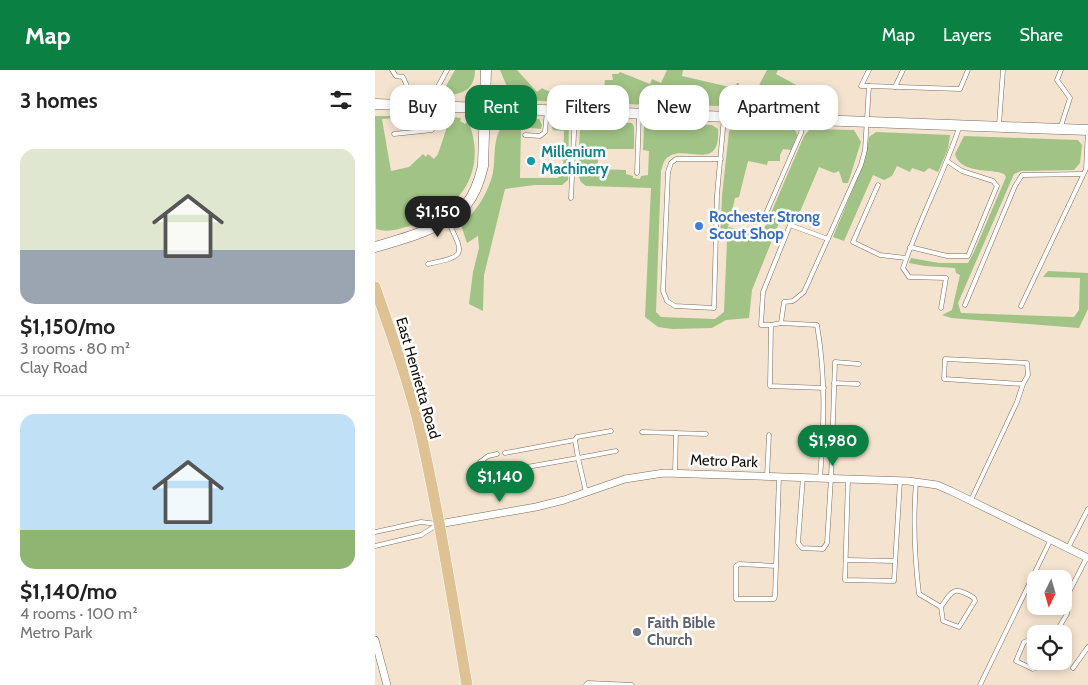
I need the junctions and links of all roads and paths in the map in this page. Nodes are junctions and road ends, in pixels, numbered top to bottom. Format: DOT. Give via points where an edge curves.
graph roads {
  1 [pos="392,70"];
  2 [pos="447,70"];
  3 [pos="486,70"];
  4 [pos="869,70"];
  5 [pos="903,70"];
  6 [pos="968,70"];
  7 [pos="1003,70"];
  8 [pos="1061,70"];
  9 [pos="407,85"];
  10 [pos="439,85"];
  11 [pos="486,85"];
  12 [pos="869,86"];
  13 [pos="895,87"];
  14 [pos="375,104"];
  15 [pos="390,104"];
  16 [pos="537,110"];
  17 [pos="547,110"];
  18 [pos="629,114"];
  19 [pos="639,114"];
  20 [pos="838,121"];
  21 [pos="867,122"];
  22 [pos="960,125"];
  23 [pos="999,127"];
  24 [pos="1060,129"];
  25 [pos="432,130"];
  26 [pos="484,130"];
  27 [pos="574,130"];
  28 [pos="723,130"];
  29 [pos="801,130"];
  30 [pos="1088,130"];
  31 [pos="394,134"];
  32 [pos="525,136"];
  33 [pos="721,159"];
  34 [pos="947,161"];
  35 [pos="637,173"];
  36 [pos="1083,174"];
  37 [pos="879,185"];
  38 [pos="571,198"];
  39 [pos="764,218"];
  40 [pos="447,219"];
  41 [pos="828,239"];
  42 [pos="910,247"];
  43 [pos="375,248"];
  44 [pos="906,258"];
  45 [pos="428,264"];
  46 [pos="375,287"];
  47 [pos="965,305"];
  48 [pos="1021,306"];
  49 [pos="941,308"];
  50 [pos="781,324"];
  51 [pos="771,325"];
  52 [pos="859,364"];
  53 [pos="834,383"];
  54 [pos="858,384"];
  55 [pos="1023,384"];
  56 [pos="824,388"];
  57 [pos="611,431"];
  58 [pos="642,432"];
  59 [pos="676,433"];
  60 [pos="705,434"];
  61 [pos="769,435"];
  62 [pos="575,440"];
  63 [pos="616,451"];
  64 [pos="505,453"];
  65 [pos="497,454"];
  66 [pos="577,458"];
  67 [pos="675,473"];
  68 [pos="767,476"];
  69 [pos="779,477"];
  70 [pos="803,477"];
  71 [pos="820,478"];
  72 [pos="831,478"];
  73 [pos="848,479"];
  74 [pos="900,480"];
  75 [pos="916,482"];
  76 [pos="586,492"];
  77 [pos="971,500"];
  78 [pos="1088,509"];
  79 [pos="439,524"];
  80 [pos="375,532"];
  81 [pos="1051,539"];
  82 [pos="375,546"];
  83 [pos="1068,548"];
  84 [pos="1087,557"];
  85 [pos="846,560"];
  86 [pos="895,561"];
  87 [pos="776,566"];
  88 [pos="1073,586"];
  89 [pos="941,607"];
  90 [pos="375,640"];
  91 [pos="1027,641"];
  92 [pos="1088,647"];
  93 [pos="1027,666"];
  94 [pos="1073,668"];
  95 [pos="387,685"];
  96 [pos="467,685"];
  97 [pos="586,685"];
  98 [pos="632,685"];
  99 [pos="980,685"];
  1 -- 9 [label="lane" via="396,76 403,77"];
  2 -- 10 [label="lane"];
  3 -- 11 [label="street"];
  4 -- 12 [label="lane" via="861,86"];
  5 -- 13 [label="lane"];
  6 -- 13 [label="lane" via="960,89"];
  7 -- 23 [label="lane"];
  8 -- 24 [label="lane" via="1057,80 1070,98"];
  12 -- 13 [label="lane"];
  12 -- 21 [label="lane"];
  14 -- 15 [label="street"];
  16 -- 17 [label="street"];
  17 -- 32 [label="lane" via="545,132 540,136"];
  18 -- 19 [label="street"];
  19 -- 35 [label="lane"];
  20 -- 21 [label="street"];
  21 -- 22 [label="street"];
  21 -- 41 [label="lane" via="861,165"];
  22 -- 23 [label="street"];
  22 -- 34 [label="lane"];
  23 -- 24 [label="street"];
  24 -- 30 [label="street"];
  25 -- 31 [label="lane"];
  26 -- 40 [label="street" via="480,180 467,203"];
  27 -- 38 [label="lane"];
  28 -- 33 [label="lane"];
  29 -- 39 [label="lane"];
  30 -- 36 [label="lane"];
  33 -- 33 [label="lane" via="714,308 675,306 667,301 663,291 669,168 676,159"];
  34 -- 42 [label="lane"];
  34 -- 42 [label="lane" via="962,171 993,181 997,186 968,256 947,256"];
  36 -- 47 [label="lane" via="1022,175"];
  36 -- 48 [label="lane"];
  37 -- 44 [label="lane" via="853,242 880,256"];
  40 -- 43 [label="street"];
  40 -- 45 [label="lane" via="458,240 459,254"];
  41 -- 50 [label="lane" via="804,292 793,301 784,302"];
  41 -- 51 [label="lane" via="790,224 763,292 761,325"];
  42 -- 44 [label="lane"];
  44 -- 49 [label="lane" via="903,268 909,277 946,278"];
  46 -- 79 [label="main road, East Henrietta Road" via="414,406"];
  50 -- 51 [label="lane"];
  50 -- 56 [label="lane" via="817,325"];
  51 -- 56 [label="lane" via="770,386"];
  52 -- 53 [label="lane" via="835,362"];
  53 -- 54 [label="lane"];
  53 -- 72 [label="lane"];
  55 -- 55 [label="lane" via="943,379 945,359 1027,363"];
  55 -- 77 [label="lane"];
  56 -- 71 [label="lane"];
  57 -- 62 [label="lane"];
  58 -- 59 [label="lane"];
  59 -- 60 [label="lane"];
  59 -- 67 [label="lane"];
  61 -- 68 [label="lane"];
  62 -- 64 [label="lane"];
  62 -- 66 [label="lane"];
  63 -- 66 [label="lane"];
  65 -- 66 [label="lane" via="480,462 482,471 493,473"];
  66 -- 76 [label="lane"];
  67 -- 68 [label="street, Metro Park"];
  67 -- 76 [label="street, Metro Park" via="625,479"];
  68 -- 69 [label="street, Metro Park"];
  69 -- 70 [label="street, Metro Park"];
  69 -- 87 [label="lane"];
  70 -- 71 [label="street, Metro Park"];
  70 -- 72 [label="lane" via="798,543 802,548 823,550 827,543"];
  71 -- 72 [label="street, Metro Park"];
  72 -- 73 [label="street, Metro Park"];
  73 -- 74 [label="street, Metro Park"];
  73 -- 85 [label="lane"];
  74 -- 75 [label="street, Metro Park"];
  74 -- 86 [label="lane"];
  75 -- 77 [label="street, Metro Park" via="937,485"];
  75 -- 89 [label="lane" via="913,526 919,594"];
  76 -- 79 [label="street, Metro Park" via="536,507"];
  77 -- 81 [label="street, Metro Park"];
  78 -- 83 [label="lane"];
  79 -- 80 [label="lane" via="421,522"];
  79 -- 82 [label="lane" via="421,535"];
  79 -- 96 [label="main road, East Henrietta Road"];
  81 -- 83 [label="street, Metro Park"];
  81 -- 99 [label="lane"];
  83 -- 84 [label="street, Metro Park"];
  84 -- 88 [label="lane"];
  85 -- 86 [label="lane"];
  85 -- 86 [label="lane" via="845,580 894,582"];
  87 -- 87 [label="lane" via="774,599 736,599 736,566"];
  89 -- 89 [label="lane" via="943,621 959,627 975,601 961,590 955,590"];
  90 -- 95 [label="street"];
  91 -- 93 [label="lane" via="1016,661"];
  92 -- 94 [label="lane"];
  97 -- 98 [label="lane"];
}
